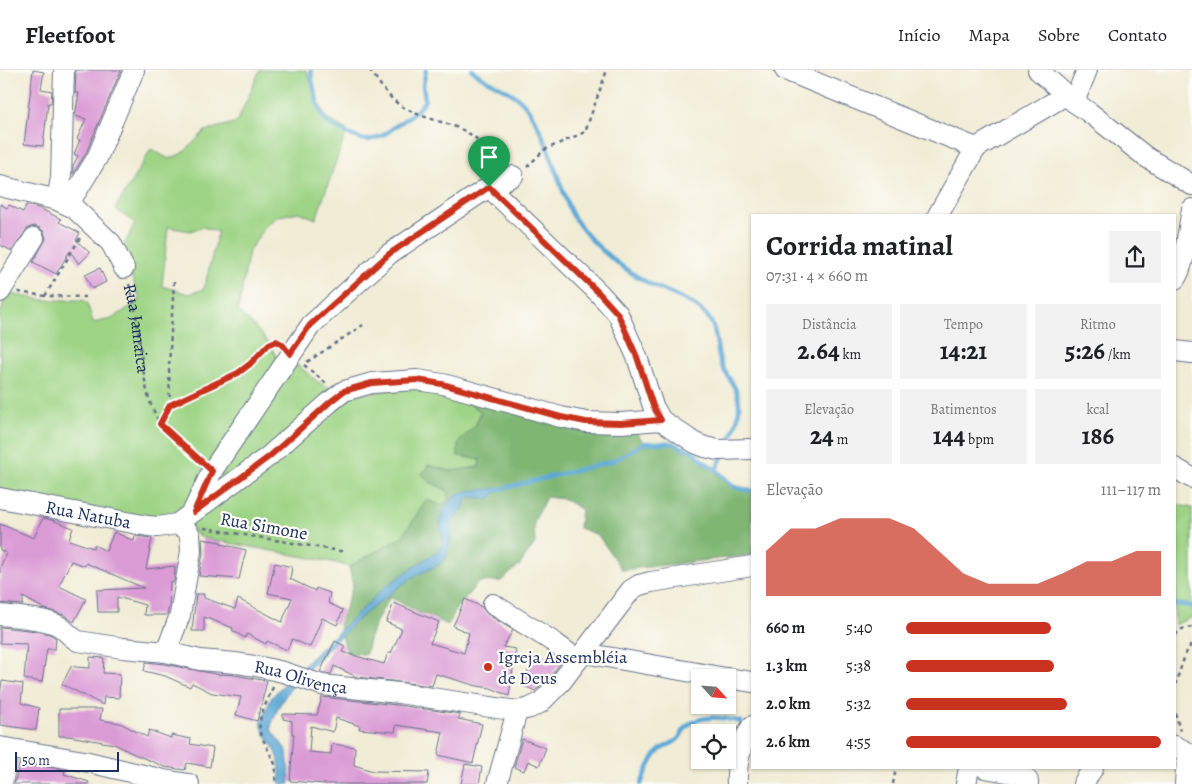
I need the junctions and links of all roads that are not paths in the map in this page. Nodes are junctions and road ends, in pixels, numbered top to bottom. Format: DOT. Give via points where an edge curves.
graph roads {
  1 [pos="64,70"];
  2 [pos="134,70"];
  3 [pos="785,70"];
  4 [pos="1038,70"];
  5 [pos="1087,70"];
  6 [pos="1070,99"];
  7 [pos="976,148"];
  8 [pos="1192,185"];
  9 [pos="0,186"];
  10 [pos="62,203"];
  11 [pos="1192,209"];
  12 [pos="939,214"];
  13 [pos="34,238"];
  14 [pos="124,268"];
  15 [pos="1176,278"];
  16 [pos="1,290"];
  17 [pos="1176,351"];
  18 [pos="1192,353"];
  19 [pos="661,420"];
  20 [pos="735,449"];
  21 [pos="1176,469"];
  22 [pos="1192,478"];
  23 [pos="0,498"];
  24 [pos="194,512"];
  25 [pos="177,524"];
  26 [pos="751,566"];
  27 [pos="493,604"];
  28 [pos="0,615"];
  29 [pos="166,652"];
  30 [pos="581,656"];
  31 [pos="691,673"];
  32 [pos="736,679"];
  33 [pos="751,682"];
  34 [pos="517,711"];
  35 [pos="751,728"];
  36 [pos="4,748"];
  37 [pos="1184,749"];
  38 [pos="969,769"];
  39 [pos="990,769"];
  40 [pos="1092,769"];
  41 [pos="2,784"];
  42 [pos="189,784"];
  43 [pos="497,784"];
  44 [pos="737,784"];
  45 [pos="966,784"];
  46 [pos="1028,784"];
  47 [pos="1084,784"];
  48 [pos="1185,784"];
  1 -- 10 [label="street"];
  2 -- 10 [label="street" via="98,158"];
  3 -- 7 [label="street"];
  4 -- 6 [label="street"];
  5 -- 6 [label="street"];
  6 -- 7 [label="street"];
  6 -- 8 [label="street" via="1146,158"];
  7 -- 12 [label="street"];
  9 -- 10 [label="street, Rua Jamaica"];
  10 -- 14 [label="street, Rua Jamaica" via="91,222 111,243"];
  11 -- 15 [label="street"];
  13 -- 16 [label="street"];
  17 -- 18 [label="street"];
  19 -- 20 [label="street" via="695,443"];
  19 -- 24 [label="street" via="586,422 442,384 417,380 372,383 344,391 270,456"];
  19 -- 24 [label="street" via="618,314 500,182 389,254 310,325 212,471"];
  21 -- 22 [label="street"];
  23 -- 25 [label="street, Rua Natuba" via="148,526"];
  24 -- 25 [label="street"];
  25 -- 29 [label="street" via="186,529 192,541 180,615"];
  26 -- 30 [label="street, Rua Olivença" via="639,585 622,600"];
  27 -- 30 [label="street"];
  28 -- 29 [label="street, Rua Olivença" via="59,626 78,641"];
  29 -- 34 [label="street, Rua Olivença" via="200,660 236,663 322,685"];
  30 -- 31 [label="street"];
  30 -- 34 [label="street, Rua Olivença" via="540,703"];
  32 -- 33 [label="street"];
  34 -- 43 [label="street"];
  35 -- 44 [label="street" via="738,759"];
  36 -- 41 [label="street"];
  36 -- 42 [label="street" via="84,761"];
  37 -- 48 [label="street"];
  38 -- 45 [label="street"];
  39 -- 46 [label="street" via="1023,775"];
  40 -- 47 [label="street"];
}
